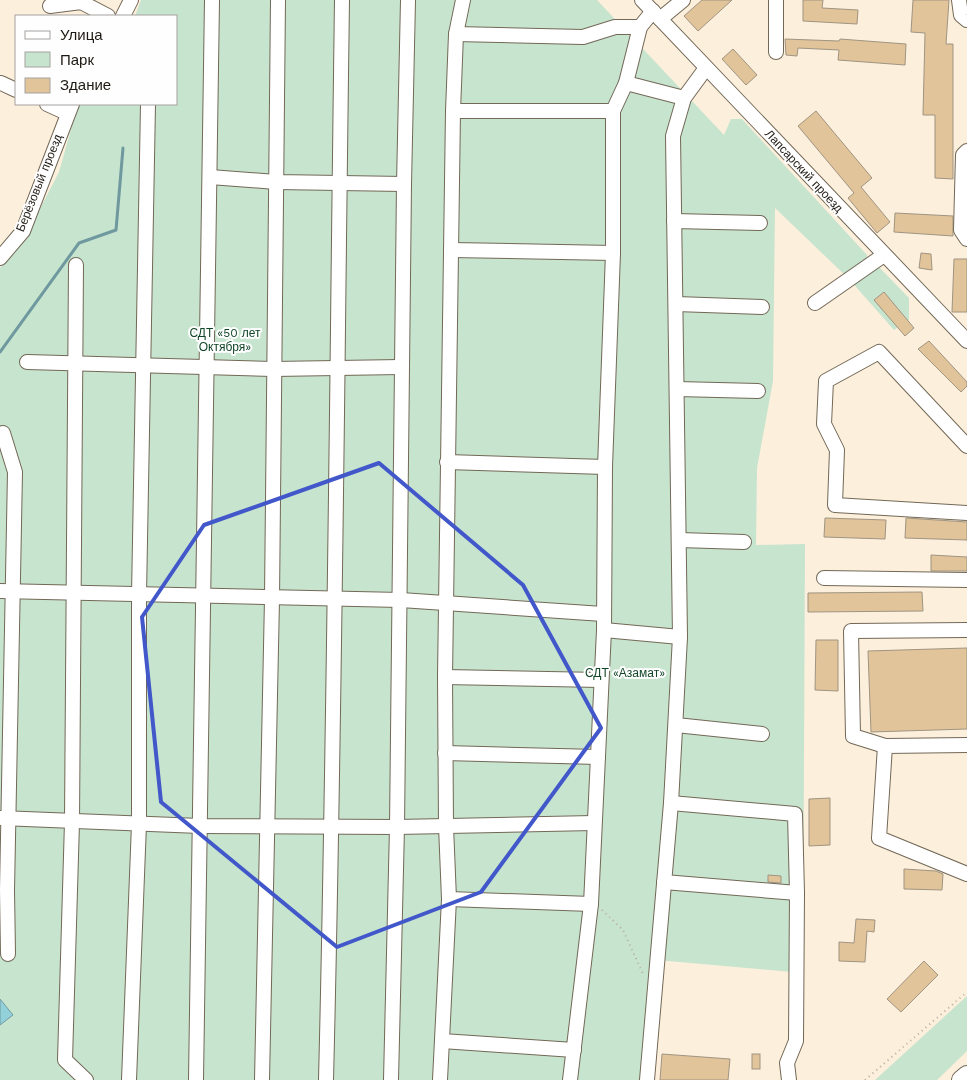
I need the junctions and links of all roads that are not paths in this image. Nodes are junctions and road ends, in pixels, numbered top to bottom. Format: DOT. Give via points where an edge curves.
graph roads {
  1 [pos="132,0"];
  2 [pos="212,0"];
  3 [pos="278,0"];
  4 [pos="342,0"];
  5 [pos="408,0"];
  6 [pos="463,0"];
  7 [pos="642,0"];
  8 [pos="683,0"];
  9 [pos="776,0"];
  10 [pos="959,0"];
  11 [pos="50,6"];
  12 [pos="106,15"];
  13 [pos="124,15"];
  14 [pos="657,15"];
  15 [pos="967,20"];
  16 [pos="640,26"];
  17 [pos="456,34"];
  18 [pos="776,52"];
  19 [pos="706,68"];
  20 [pos="1,83"];
  21 [pos="626,83"];
  22 [pos="15,90"];
  23 [pos="684,98"];
  24 [pos="52,105"];
  25 [pos="148,105"];
  26 [pos="69,108"];
  27 [pos="453,111"];
  28 [pos="614,111"];
  29 [pos="967,151"];
  30 [pos="210,177"];
  31 [pos="276,182"];
  32 [pos="339,183"];
  33 [pos="404,184"];
  34 [pos="674,221"];
  35 [pos="760,223"];
  36 [pos="967,239"];
  37 [pos="451,250"];
  38 [pos="613,253"];
  39 [pos="884,255"];
  40 [pos="0,258"];
  41 [pos="76,266"];
  42 [pos="815,303"];
  43 [pos="676,304"];
  44 [pos="762,307"];
  45 [pos="967,341"];
  46 [pos="27,362"];
  47 [pos="74,364"];
  48 [pos="143,366"];
  49 [pos="208,367"];
  50 [pos="336,368"];
  51 [pos="401,368"];
  52 [pos="273,369"];
  53 [pos="677,389"];
  54 [pos="758,391"];
  55 [pos="3,433"];
  56 [pos="967,446"];
  57 [pos="447,462"];
  58 [pos="605,467"];
  59 [pos="967,513"];
  60 [pos="679,540"];
  61 [pos="744,542"];
  62 [pos="824,578"];
  63 [pos="967,580"];
  64 [pos="6,591"];
  65 [pos="75,594"];
  66 [pos="139,595"];
  67 [pos="204,596"];
  68 [pos="272,599"];
  69 [pos="336,600"];
  70 [pos="401,600"];
  71 [pos="446,604"];
  72 [pos="603,614"];
  73 [pos="604,630"];
  74 [pos="967,630"];
  75 [pos="680,637"];
  76 [pos="445,677"];
  77 [pos="601,680"];
  78 [pos="676,725"];
  79 [pos="762,734"];
  80 [pos="967,745"];
  81 [pos="885,746"];
  82 [pos="445,753"];
  83 [pos="598,757"];
  84 [pos="671,803"];
  85 [pos="4,819"];
  86 [pos="72,822"];
  87 [pos="139,824"];
  88 [pos="594,824"];
  89 [pos="266,825"];
  90 [pos="200,826"];
  91 [pos="332,826"];
  92 [pos="446,826"];
  93 [pos="397,827"];
  94 [pos="967,874"];
  95 [pos="664,882"];
  96 [pos="797,893"];
  97 [pos="4,894"];
  98 [pos="449,899"];
  99 [pos="590,904"];
  100 [pos="8,954"];
  101 [pos="442,1041"];
  102 [pos="574,1050"];
  103 [pos="967,1075"];
  104 [pos="86,1080"];
  105 [pos="129,1080"];
  106 [pos="196,1080"];
  107 [pos="262,1080"];
  108 [pos="326,1080"];
  109 [pos="391,1080"];
  110 [pos="440,1080"];
  111 [pos="570,1080"];
  112 [pos="647,1080"];
  113 [pos="789,1080"];
  114 [pos="961,1080"];
  1 -- 13 [label="street"];
  2 -- 30 [label="street"];
  3 -- 31 [label="street"];
  4 -- 32 [label="street"];
  5 -- 33 [label="street"];
  6 -- 17 [label="street"];
  7 -- 14 [label="street, Лапсарский проезд"];
  8 -- 14 [label="street"];
  9 -- 18 [label="street"];
  10 -- 15 [label="street" via="961,15"];
  11 -- 12 [label="street" via="81,2"];
  14 -- 16 [label="street"];
  14 -- 19 [label="street, Лапсарский проезд"];
  16 -- 17 [label="street" via="615,27 583,37"];
  16 -- 21 [label="street"];
  17 -- 27 [label="street"];
  19 -- 23 [label="street"];
  19 -- 39 [label="street, Лапсарский проезд"];
  20 -- 22 [label="street"];
  21 -- 23 [label="street"];
  21 -- 28 [label="street"];
  23 -- 34 [label="street" via="673,136"];
  24 -- 26 [label="street"];
  25 -- 48 [label="street"];
  26 -- 40 [label="street, Берёзовый проезд" via="23,230"];
  27 -- 28 [label="street"];
  27 -- 37 [label="street"];
  28 -- 38 [label="street"];
  29 -- 36 [label="street" via="963,155 961,230"];
  30 -- 31 [label="street"];
  30 -- 49 [label="street"];
  31 -- 32 [label="street"];
  31 -- 52 [label="street"];
  32 -- 33 [label="street"];
  32 -- 50 [label="street"];
  33 -- 51 [label="street"];
  34 -- 35 [label="street"];
  34 -- 43 [label="street"];
  37 -- 38 [label="street"];
  37 -- 57 [label="street"];
  38 -- 58 [label="street"];
  39 -- 42 [label="street"];
  39 -- 45 [label="street, Лапсарский проезд"];
  41 -- 47 [label="street"];
  43 -- 44 [label="street"];
  43 -- 53 [label="street"];
  46 -- 47 [label="street"];
  47 -- 48 [label="street"];
  47 -- 65 [label="street"];
  48 -- 49 [label="street"];
  48 -- 66 [label="street"];
  49 -- 52 [label="street"];
  49 -- 67 [label="street"];
  50 -- 51 [label="street"];
  50 -- 52 [label="street"];
  50 -- 69 [label="street"];
  51 -- 70 [label="street"];
  52 -- 68 [label="street"];
  53 -- 54 [label="street"];
  53 -- 60 [label="street"];
  55 -- 64 [label="street" via="15,472"];
  56 -- 59 [label="street" via="879,352 826,381 824,424 837,450 835,505"];
  57 -- 58 [label="street"];
  57 -- 71 [label="street"];
  58 -- 72 [label="street"];
  60 -- 61 [label="street"];
  60 -- 75 [label="street"];
  62 -- 63 [label="street"];
  64 -- 65 [label="street"];
  64 -- 85 [label="street"];
  65 -- 66 [label="street"];
  65 -- 86 [label="street"];
  66 -- 67 [label="street"];
  66 -- 87 [label="street"];
  67 -- 68 [label="street"];
  67 -- 90 [label="street"];
  68 -- 69 [label="street"];
  68 -- 89 [label="street"];
  69 -- 70 [label="street"];
  69 -- 91 [label="street"];
  70 -- 71 [label="street"];
  70 -- 93 [label="street"];
  71 -- 72 [label="street"];
  71 -- 76 [label="street"];
  72 -- 73 [label="street"];
  73 -- 75 [label="street"];
  73 -- 77 [label="street"];
  74 -- 81 [label="street" via="851,631 853,736"];
  75 -- 78 [label="street"];
  76 -- 77 [label="street"];
  76 -- 82 [label="street"];
  77 -- 83 [label="street"];
  78 -- 79 [label="street"];
  78 -- 84 [label="street"];
  80 -- 81 [label="street"];
  81 -- 94 [label="street" via="879,838"];
  82 -- 83 [label="street"];
  82 -- 92 [label="street"];
  83 -- 88 [label="street"];
  84 -- 95 [label="street"];
  84 -- 96 [label="street" via="796,814"];
  85 -- 86 [label="street"];
  85 -- 97 [label="street"];
  86 -- 87 [label="street"];
  86 -- 104 [label="street" via="64,1060"];
  87 -- 90 [label="street"];
  87 -- 105 [label="street"];
  88 -- 92 [label="street"];
  88 -- 99 [label="street"];
  89 -- 90 [label="street"];
  89 -- 91 [label="street"];
  89 -- 107 [label="street"];
  90 -- 106 [label="street"];
  91 -- 93 [label="street"];
  91 -- 108 [label="street"];
  92 -- 93 [label="street"];
  92 -- 98 [label="street"];
  93 -- 109 [label="street"];
  95 -- 96 [label="street"];
  95 -- 112 [label="street"];
  96 -- 113 [label="street" via="796,1041 788,1063"];
  97 -- 100 [label="street"];
  98 -- 99 [label="street"];
  98 -- 101 [label="street"];
  99 -- 102 [label="street"];
  101 -- 102 [label="street"];
  101 -- 110 [label="street"];
  102 -- 111 [label="street"];
  103 -- 114 [label="main road"];
}
